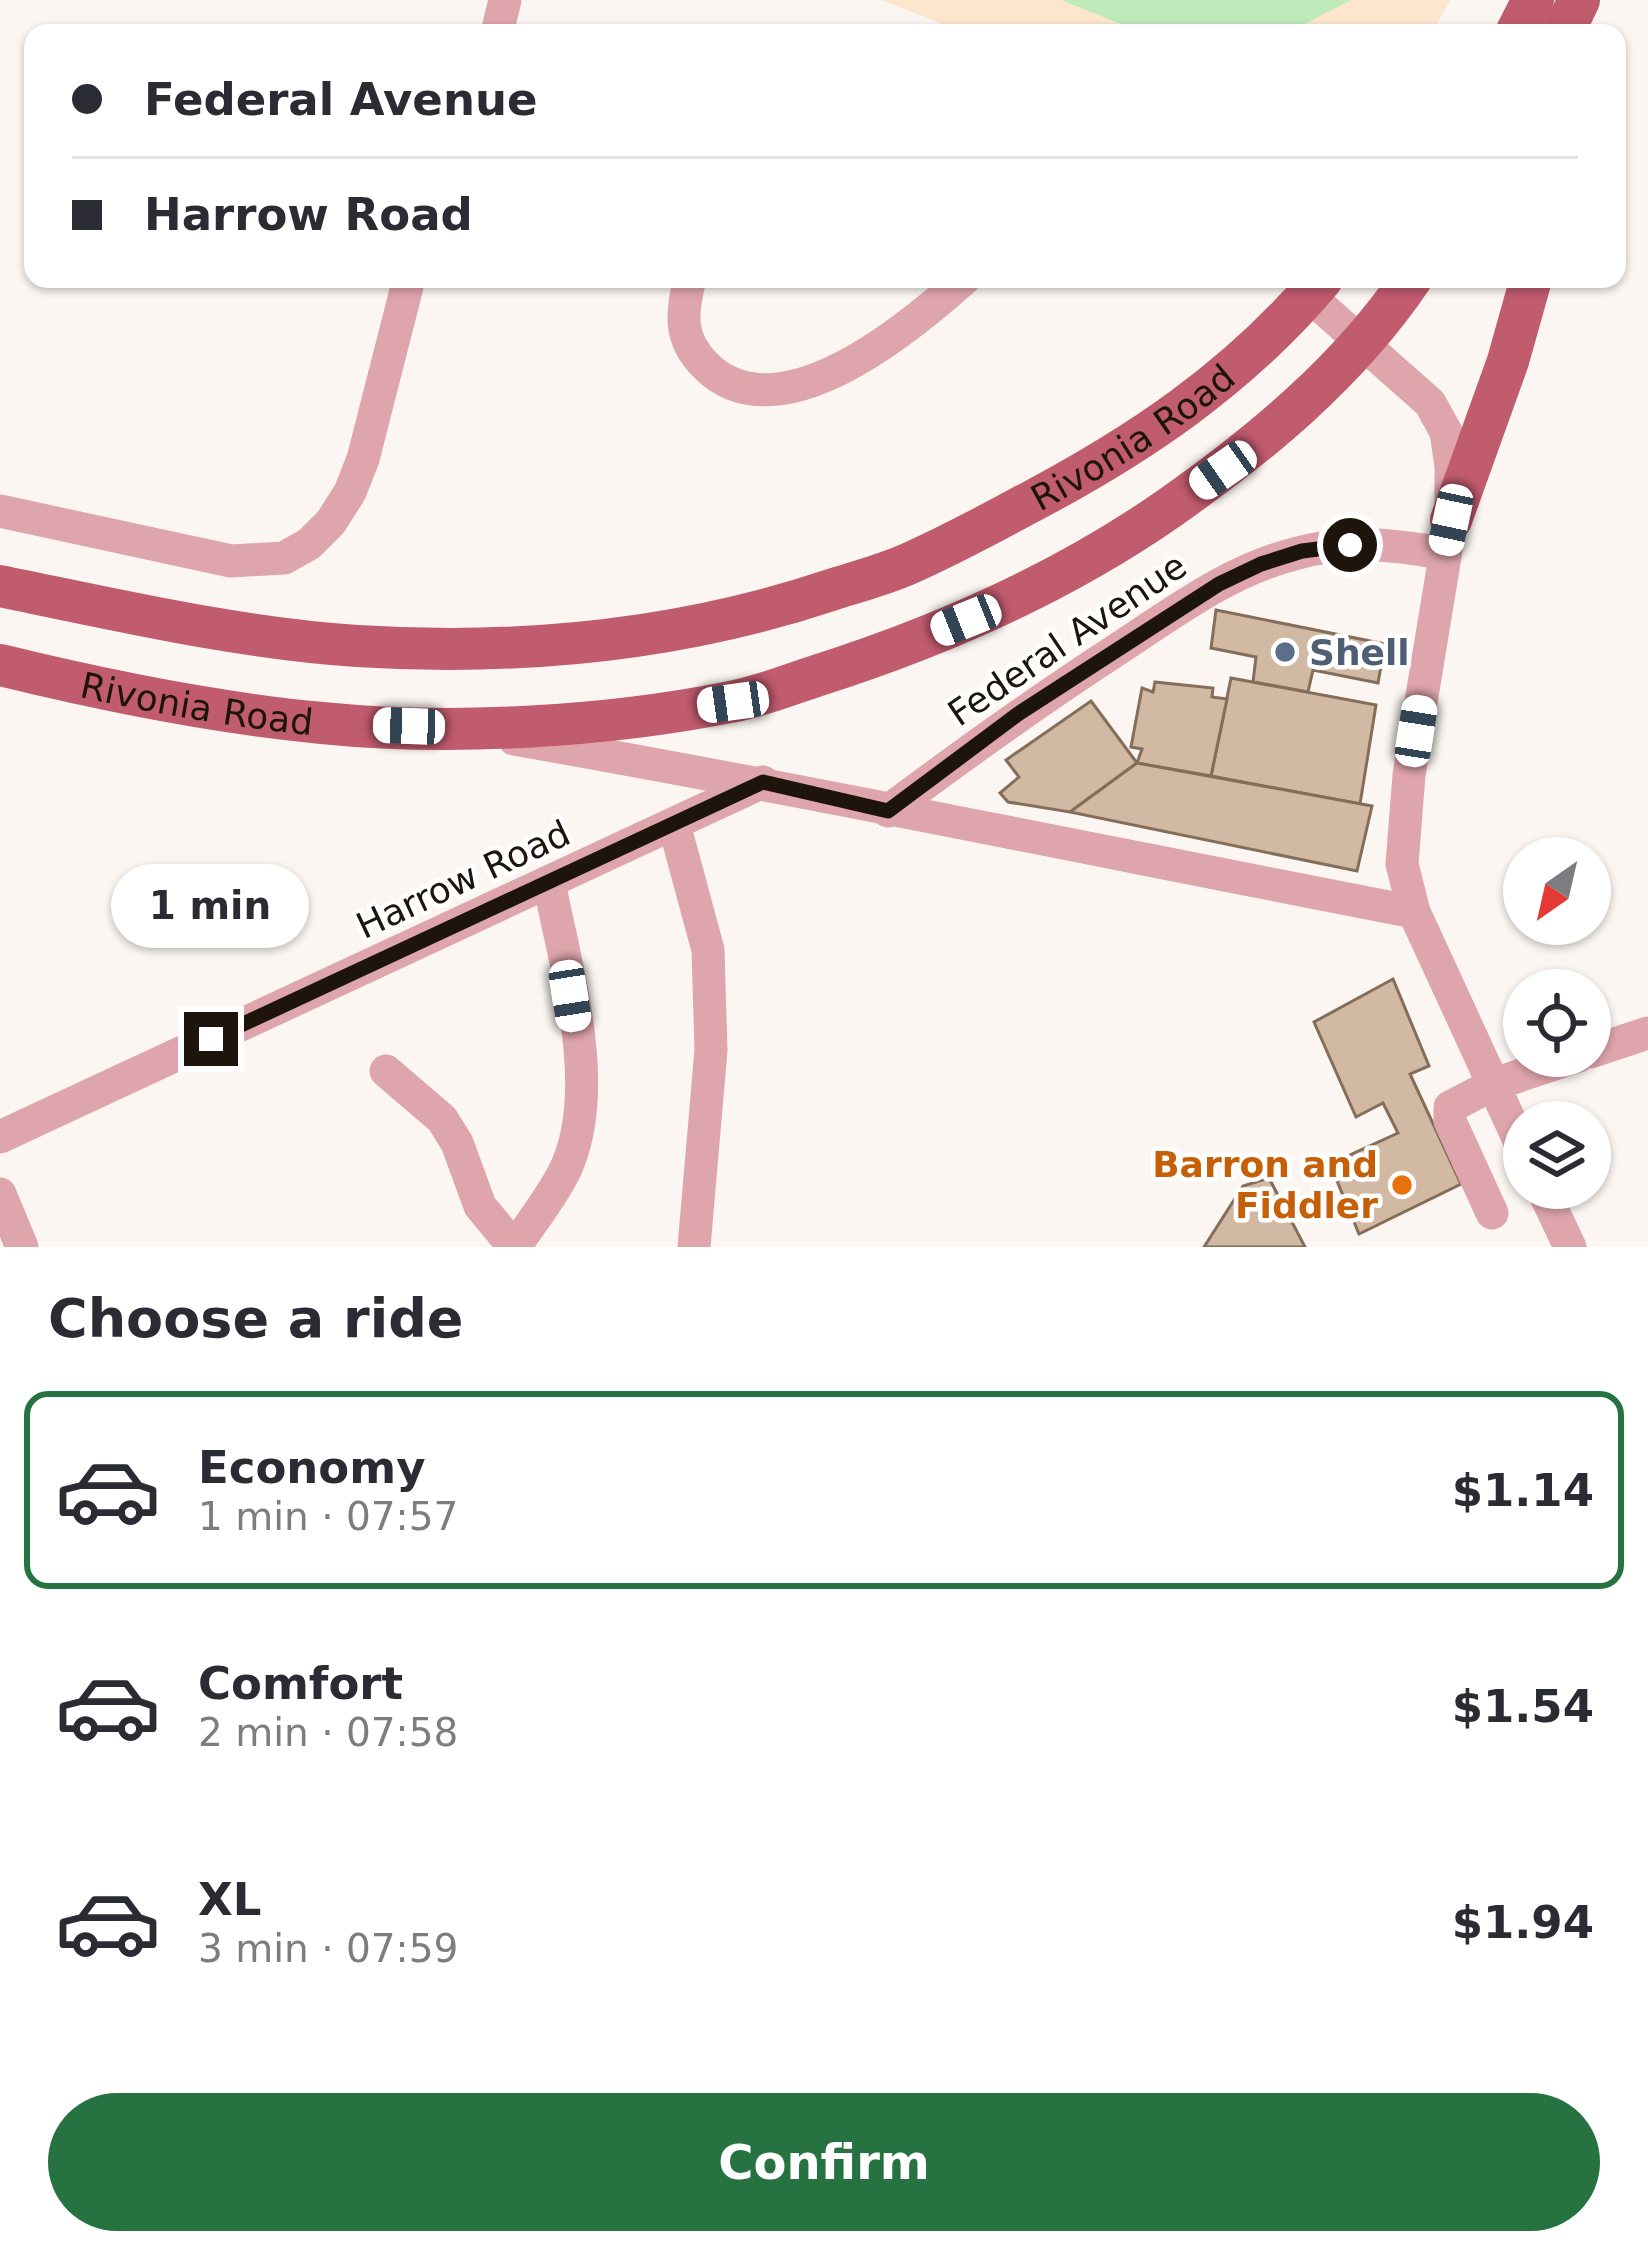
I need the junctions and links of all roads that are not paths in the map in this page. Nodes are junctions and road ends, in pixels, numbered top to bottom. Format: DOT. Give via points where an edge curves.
graph roads {
  1 [pos="408,288"];
  2 [pos="689,288"];
  3 [pos="953,288"];
  4 [pos="1314,288"];
  5 [pos="1316,288"];
  6 [pos="1404,288"];
  7 [pos="1528,288"];
  8 [pos="1361,343"];
  9 [pos="0,512"];
  10 [pos="1447,537"];
  11 [pos="0,586"];
  12 [pos="0,665"];
  13 [pos="452,728"];
  14 [pos="763,782"];
  15 [pos="888,811"];
  16 [pos="674,824"];
  17 [pos="548,882"];
  18 [pos="1414,912"];
  19 [pos="1648,1033"];
  20 [pos="1611,1045"];
  21 [pos="386,1071"];
  22 [pos="1516,1077"];
  23 [pos="1492,1085"];
  24 [pos="1503,1108"];
  25 [pos="0,1137"];
  26 [pos="0,1194"];
  27 [pos="1552,1209"];
  28 [pos="1492,1214"];
  29 [pos="22,1247"];
  30 [pos="515,1247"];
  31 [pos="694,1247"];
  32 [pos="1570,1247"];
  1 -- 9 [label="street" via="350,492 331,522 284,558 231,561"];
  2 -- 3 [label="street" via="682,328 692,351 736,386 770,392 849,364"];
  4 -- 11 [label="main road, Rivonia Road" via="1263,345 1147,436 904,566 783,606 626,640 498,650 356,646 218,629"];
  5 -- 8 [label="street"];
  6 -- 8 [label="main road, Rivonia Road"];
  7 -- 10 [label="main road"];
  8 -- 10 [label="street" via="1430,403 1446,432"];
  8 -- 13 [label="main road, Rivonia Road" via="1223,470 1105,551 1008,603 733,702"];
  10 -- 15 [label="street, Federal Avenue" via="1302,551 1219,584 1036,702"];
  10 -- 18 [label="street" via="1402,834"];
  12 -- 13 [label="main road, Rivonia Road" via="178,704 303,721"];
  13 -- 14 [label="street"];
  14 -- 15 [label="street"];
  14 -- 16 [label="street, Harrow Road"];
  15 -- 18 [label="street"];
  16 -- 17 [label="street, Harrow Road"];
  16 -- 31 [label="street" via="708,950 711,1050"];
  17 -- 25 [label="street, Harrow Road"];
  17 -- 30 [label="street" via="575,1028 580,1123 566,1167"];
  18 -- 23 [label="street"];
  19 -- 20 [label="street"];
  21 -- 30 [label="street" via="442,1119 480,1206"];
  22 -- 23 [label="street"];
  23 -- 24 [label="street"];
  23 -- 28 [label="street" via="1449,1113"];
  26 -- 29 [label="street"];
  27 -- 32 [label="street"];
}
